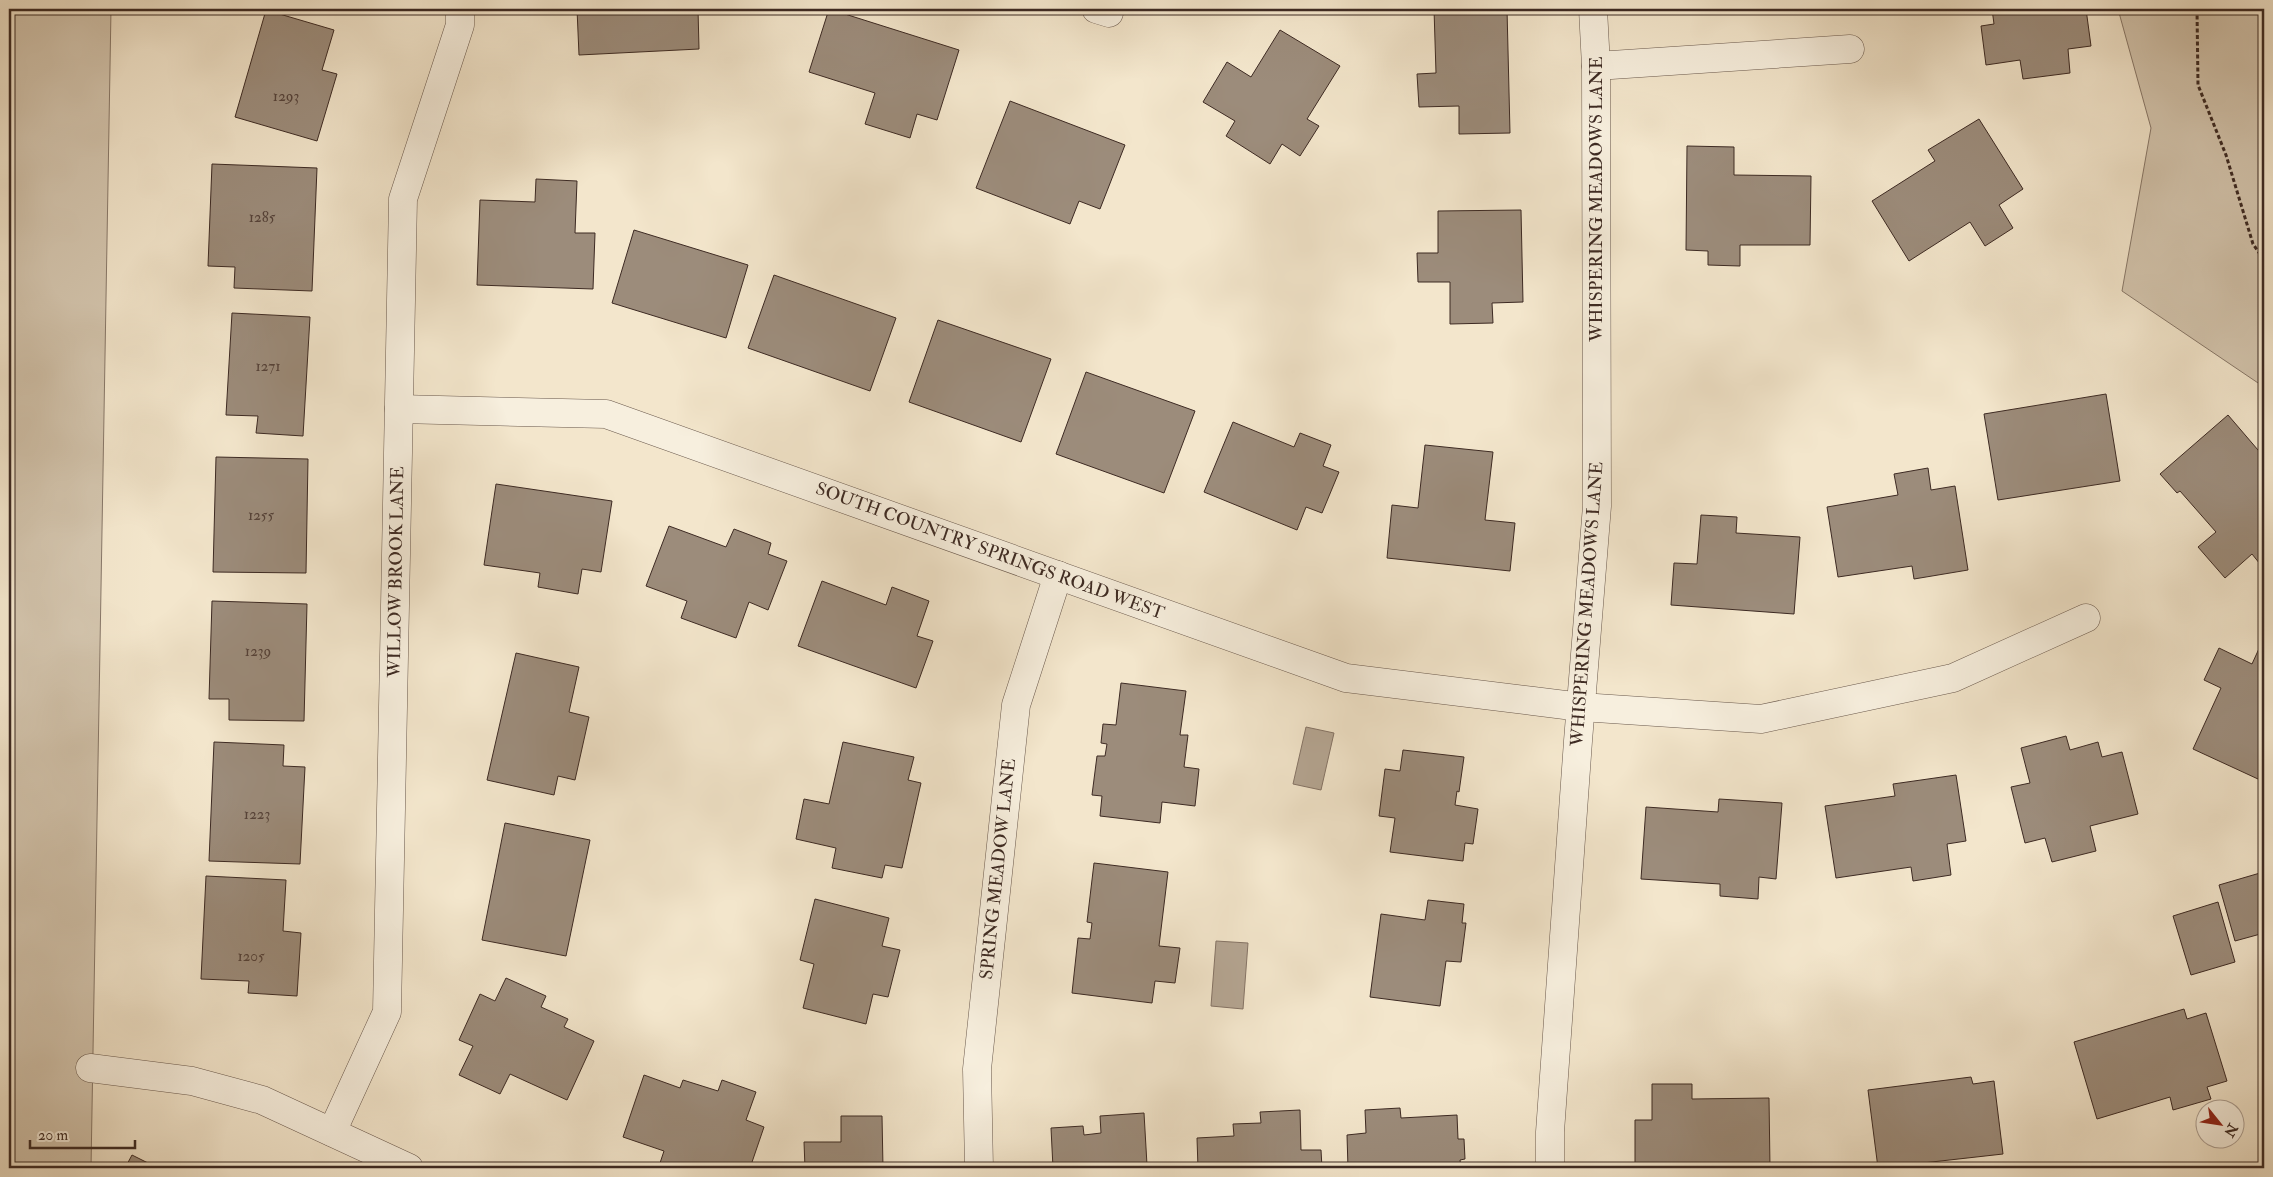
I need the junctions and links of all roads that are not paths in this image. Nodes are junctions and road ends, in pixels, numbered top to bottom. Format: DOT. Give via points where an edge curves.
graph roads {
  1 [pos="460,9"];
  2 [pos="1593,9"];
  3 [pos="1850,50"];
  4 [pos="1596,66"];
  5 [pos="399,409"];
  6 [pos="1058,575"];
  7 [pos="2086,618"];
  8 [pos="1581,707"];
  9 [pos="90,1068"];
  10 [pos="332,1132"];
  11 [pos="409,1168"];
  12 [pos="979,1168"];
  13 [pos="1550,1168"];
  1 -- 5 [label="street, WILLOW BROOK LANE" via="460,25 403,199"];
  2 -- 4 [label="street, WHISPERING MEADOWS LANE"];
  3 -- 4 [label="street"];
  4 -- 8 [label="street, WHISPERING MEADOWS LANE" via="1597,506"];
  5 -- 6 [label="street, SOUTH COUNTRY SPRINGS ROAD WEST" via="606,414"];
  5 -- 10 [label="street, WILLOW BROOK LANE" via="387,1012"];
  6 -- 8 [label="street, SOUTH COUNTRY SPRINGS ROAD WEST" via="1346,678"];
  6 -- 12 [label="street, SPRING MEADOW LANE" via="1016,705 976,1069"];
  7 -- 8 [label="street, SOUTH COUNTRY SPRINGS ROAD WEST" via="1953,678 1761,719"];
  8 -- 13 [label="street, WHISPERING MEADOWS LANE"];
  9 -- 10 [label="street" via="201,1083 262,1100"];
  10 -- 11 [label="street"];
}
